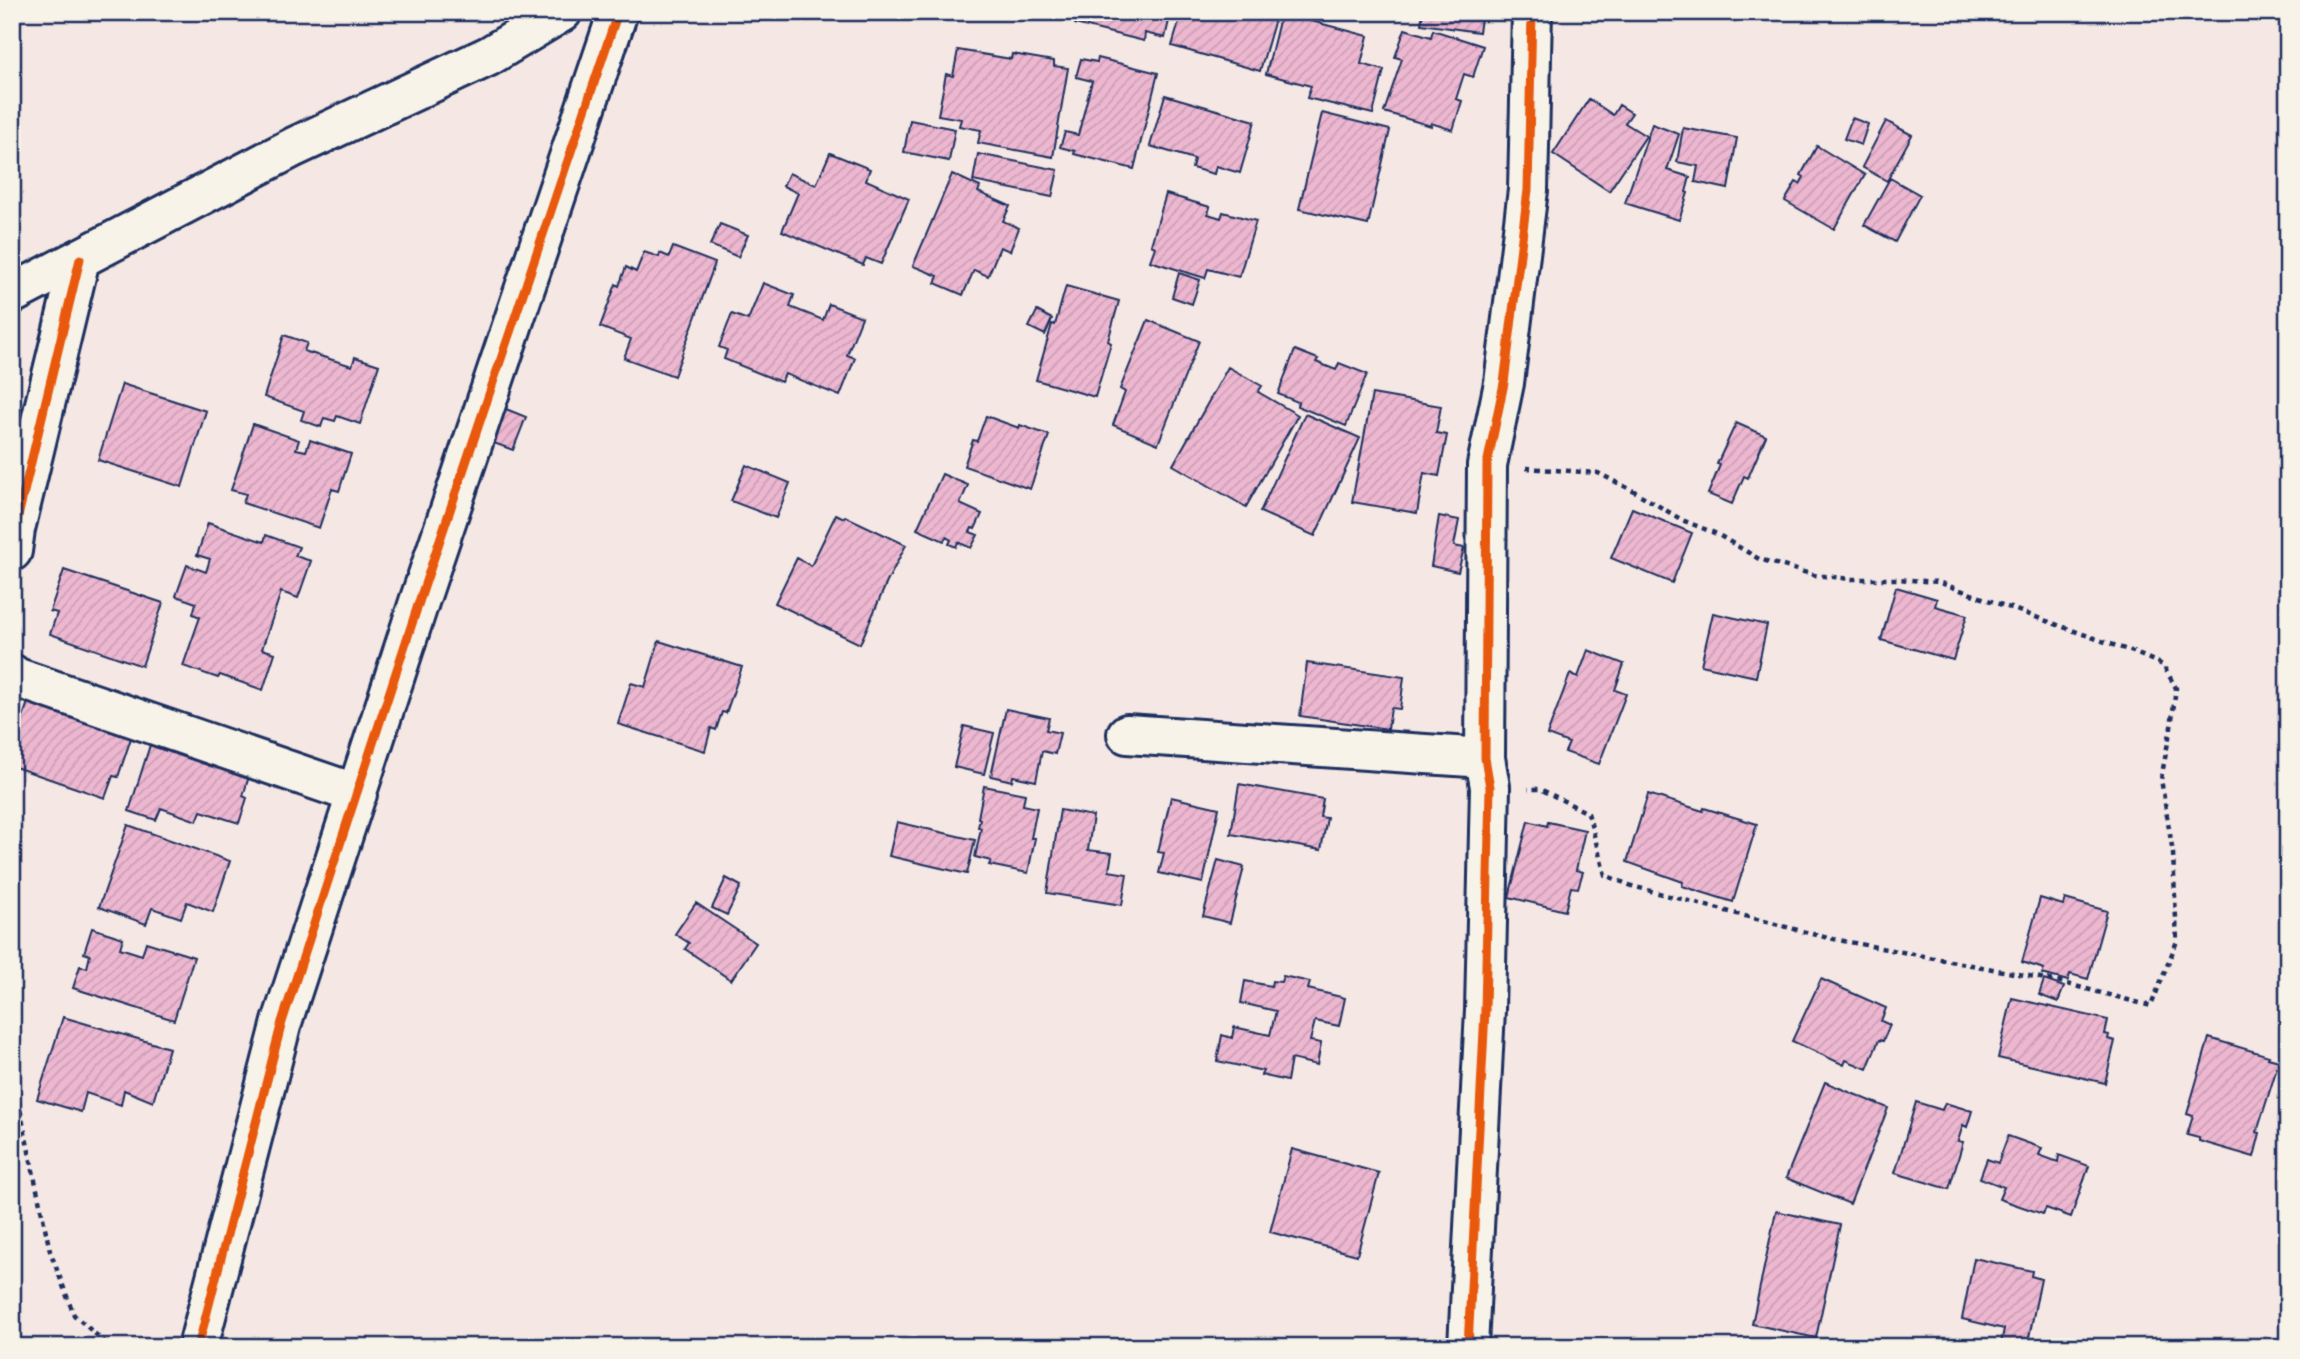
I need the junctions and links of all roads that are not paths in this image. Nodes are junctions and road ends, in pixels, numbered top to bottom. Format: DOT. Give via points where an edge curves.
graph roads {
  1 [pos="562,12"];
  2 [pos="618,12"];
  3 [pos="1532,12"];
  4 [pos="80,258"];
  5 [pos="12,294"];
  6 [pos="12,551"];
  7 [pos="12,674"];
  8 [pos="1127,734"];
  9 [pos="1488,772"];
  10 [pos="357,794"];
  11 [pos="198,1347"];
  12 [pos="1468,1347"];
  1 -- 4 [label="street" via="489,56 294,147"];
  2 -- 10 [label="street"];
  3 -- 9 [label="street" via="1528,190 1504,383 1487,465"];
  4 -- 5 [label="street"];
  4 -- 6 [label="street"];
  7 -- 10 [label="street"];
  8 -- 9 [label="street"];
  9 -- 12 [label="street" via="1485,1010"];
  10 -- 11 [label="street" via="282,1022"];
}
